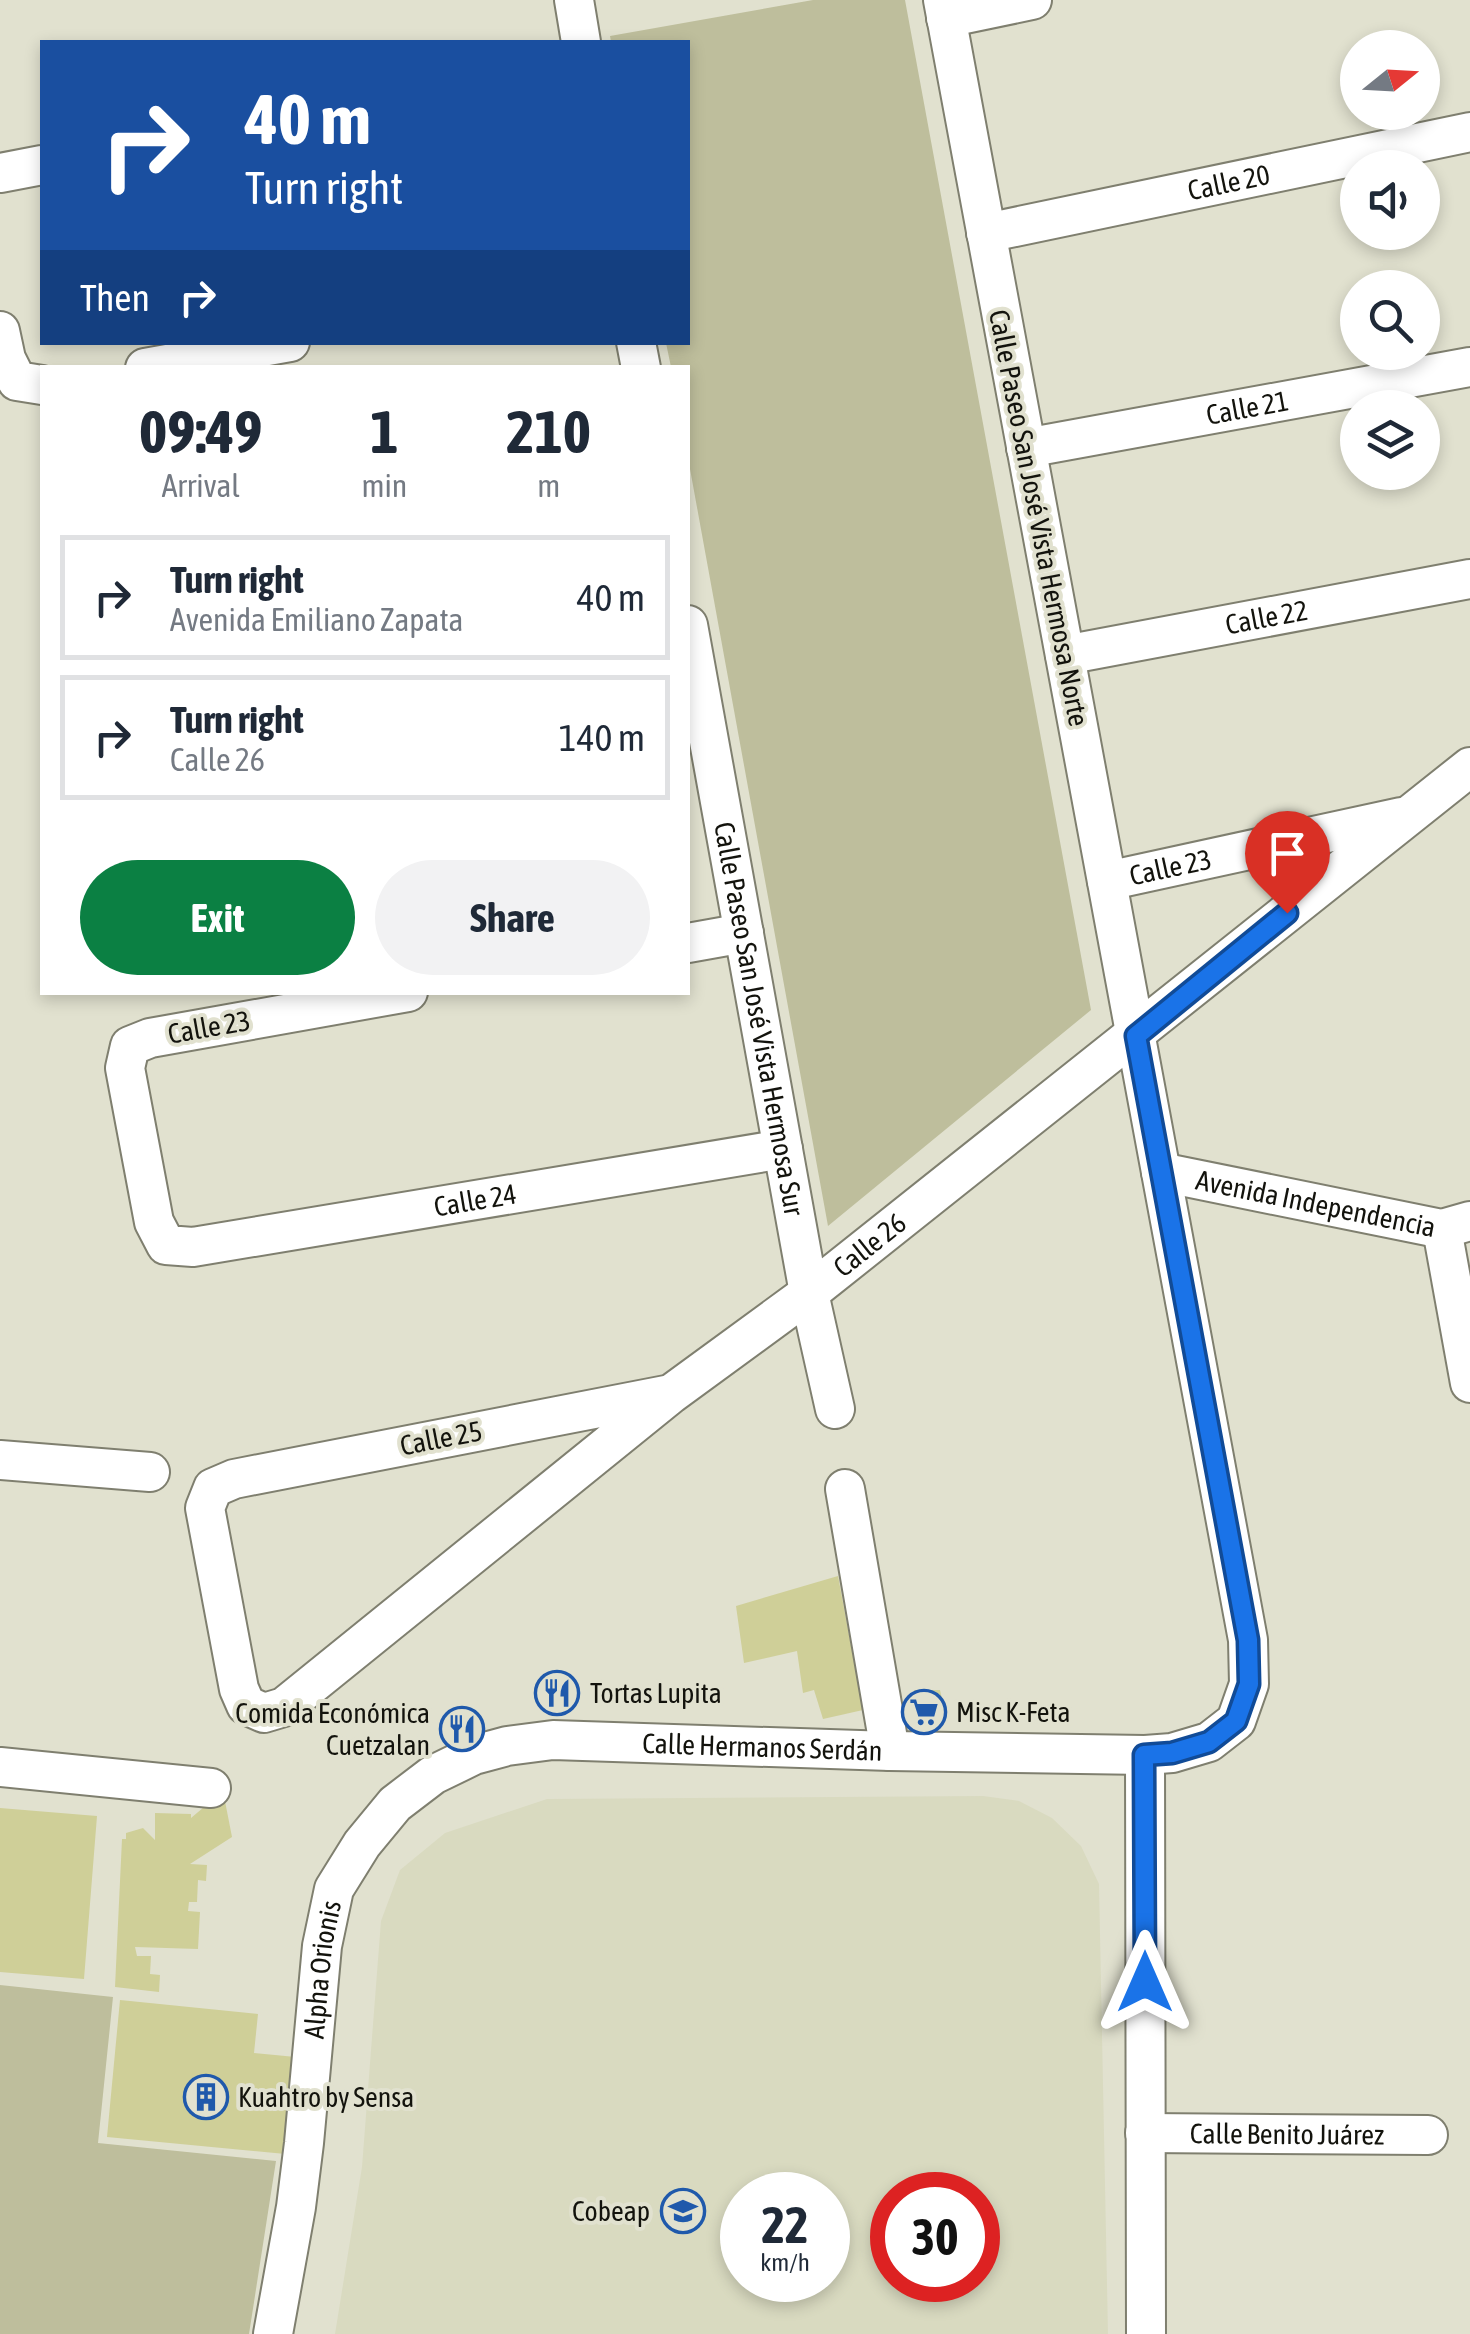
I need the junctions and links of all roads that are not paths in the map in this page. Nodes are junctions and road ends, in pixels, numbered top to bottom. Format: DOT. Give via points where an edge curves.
graph roads {
  1 [pos="574,0"];
  2 [pos="1032,0"];
  3 [pos="945,9"];
  4 [pos="581,40"];
  5 [pos="1470,132"];
  6 [pos="40,165"];
  7 [pos="0,173"];
  8 [pos="986,233"];
  9 [pos="0,331"];
  10 [pos="273,345"];
  11 [pos="162,365"];
  12 [pos="1470,367"];
  13 [pos="30,383"];
  14 [pos="1026,448"];
  15 [pos="1470,579"];
  16 [pos="690,648"];
  17 [pos="1065,655"];
  18 [pos="696,716"];
  19 [pos="1470,767"];
  20 [pos="1408,816"];
  21 [pos="1107,882"];
  22 [pos="744,933"];
  23 [pos="690,943"];
  24 [pos="391,995"];
  25 [pos="1136,1036"];
  26 [pos="783,1149"];
  27 [pos="1161,1172"];
  28 [pos="1456,1225"];
  29 [pos="166,1245"];
  30 [pos="809,1294"];
  31 [pos="1470,1383"];
  32 [pos="671,1394"];
  33 [pos="836,1409"];
  34 [pos="0,1460"];
  35 [pos="150,1472"];
  36 [pos="845,1489"];
  37 [pos="264,1714"];
  38 [pos="890,1751"];
  39 [pos="1144,1755"];
  40 [pos="0,1767"];
  41 [pos="211,1788"];
  42 [pos="395,1804"];
  43 [pos="1145,2132"];
  44 [pos="1428,2136"];
  45 [pos="273,2334"];
  46 [pos="1146,2334"];
  1 -- 4 [label="street"];
  2 -- 3 [label="street"];
  3 -- 8 [label="street, Calle Paseo San José Vista Hermosa Norte"];
  5 -- 8 [label="street, Calle 20"];
  6 -- 7 [label="street"];
  8 -- 14 [label="street, Calle Paseo San José Vista Hermosa Norte"];
  9 -- 13 [label="street" via="6,359"];
  10 -- 11 [label="street"];
  12 -- 14 [label="street, Calle 21"];
  14 -- 17 [label="street, Calle Paseo San José Vista Hermosa Norte"];
  15 -- 17 [label="street, Calle 22"];
  16 -- 18 [label="street, Calle Paseo San José Vista Hermosa Sur"];
  17 -- 21 [label="street, Calle Paseo San José Vista Hermosa Norte"];
  18 -- 22 [label="street, Calle Paseo San José Vista Hermosa Sur"];
  19 -- 20 [label="street, Calle 26"];
  20 -- 21 [label="street, Calle 23"];
  20 -- 25 [label="street, Calle 26"];
  21 -- 25 [label="street, Calle Paseo San José Vista Hermosa Norte"];
  22 -- 23 [label="street"];
  22 -- 26 [label="street, Calle Paseo San José Vista Hermosa Sur"];
  24 -- 29 [label="street, Calle 23" via="130,1046 125,1068 154,1222"];
  25 -- 27 [label="street, Calle Paseo San José Vista Hermosa Norte"];
  25 -- 30 [label="street, Calle 26"];
  26 -- 29 [label="street, Calle 24" via="193,1248"];
  26 -- 30 [label="street, Calle Paseo San José Vista Hermosa Sur"];
  27 -- 28 [label="street, Avenida Independencia"];
  27 -- 39 [label="street, Calle Hermanos Serdán" via="1248,1640 1249,1684 1236,1721 1209,1742"];
  28 -- 31 [label="street"];
  30 -- 32 [label="street, Calle 26"];
  30 -- 33 [label="street, Calle Paseo San José Vista Hermosa Sur"];
  32 -- 37 [label="street, Calle 26" via="284,1707"];
  32 -- 37 [label="street, Calle 25" via="234,1478 213,1488 206,1508 239,1689 246,1705"];
  34 -- 35 [label="street"];
  36 -- 38 [label="street"];
  38 -- 39 [label="street, Calle Hermanos Serdán"];
  38 -- 42 [label="street, Calle Hermanos Serdán" via="552,1740 474,1756 433,1775"];
  39 -- 43 [label="street"];
  40 -- 41 [label="street"];
  42 -- 45 [label="street, Alpha Orionis" via="334,1890 322,1946 300,2175"];
  43 -- 44 [label="street, Calle Benito Juárez"];
  43 -- 46 [label="street"];
}
